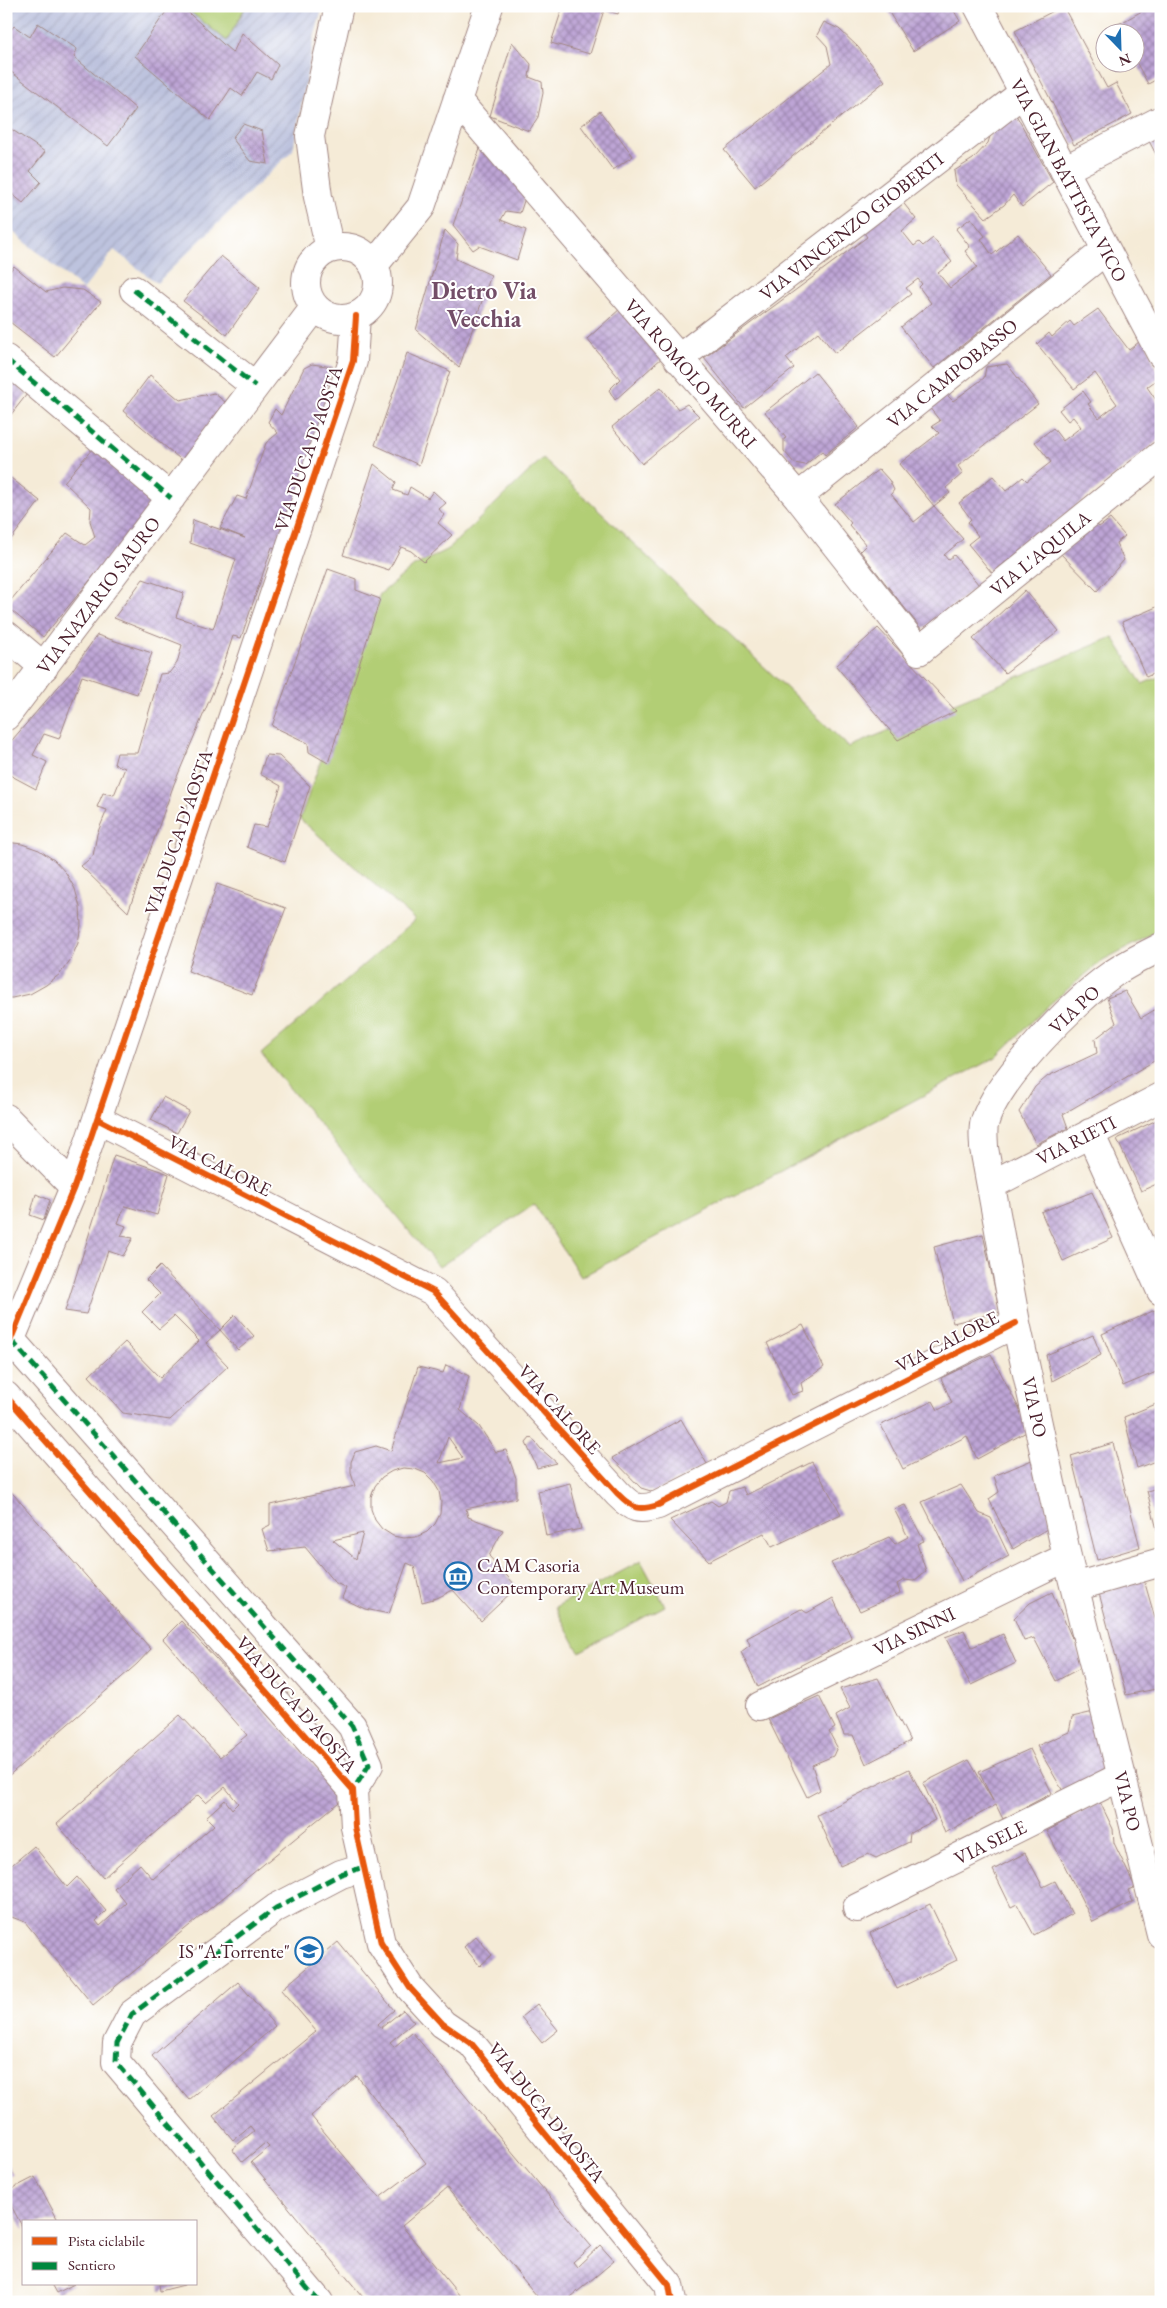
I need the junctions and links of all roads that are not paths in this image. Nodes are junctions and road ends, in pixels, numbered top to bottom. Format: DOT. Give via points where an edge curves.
graph roads {
  1 [pos="339,6"];
  2 [pos="489,6"];
  3 [pos="978,6"];
  4 [pos="1023,93"];
  5 [pos="457,100"];
  6 [pos="1161,120"];
  7 [pos="1064,170"];
  8 [pos="330,249"];
  9 [pos="1106,250"];
  10 [pos="374,265"];
  11 [pos="134,290"];
  12 [pos="315,307"];
  13 [pos="356,316"];
  14 [pos="1161,354"];
  15 [pos="6,359"];
  16 [pos="678,359"];
  17 [pos="255,386"];
  18 [pos="1161,454"];
  19 [pos="798,497"];
  20 [pos="171,498"];
  21 [pos="6,635"];
  22 [pos="919,651"];
  23 [pos="44,667"];
  24 [pos="6,716"];
  25 [pos="1161,947"];
  26 [pos="1161,1097"];
  27 [pos="6,1118"];
  28 [pos="97,1119"];
  29 [pos="1090,1132"];
  30 [pos="991,1185"];
  31 [pos="74,1187"];
  32 [pos="1161,1291"];
  33 [pos="1016,1323"];
  34 [pos="9,1345"];
  35 [pos="6,1396"];
  36 [pos="1067,1557"];
  37 [pos="1161,1562"];
  38 [pos="1075,1587"];
  39 [pos="760,1706"];
  40 [pos="1122,1776"];
  41 [pos="353,1790"];
  42 [pos="364,1867"];
  43 [pos="857,1908"];
  44 [pos="1161,1934"];
  45 [pos="319,2302"];
  46 [pos="672,2302"];
  1 -- 8 [label="street" via="310,136 318,197"];
  2 -- 5 [label="street"];
  3 -- 4 [label="street, VIA GIAN BATTISTA VICO"];
  4 -- 7 [label="street, VIA GIAN BATTISTA VICO"];
  4 -- 16 [label="street, VIA VINCENZO GIOBERTI"];
  5 -- 10 [label="street" via="421,207"];
  5 -- 16 [label="street, VIA ROMOLO MURRI"];
  6 -- 7 [label="street"];
  7 -- 9 [label="street, VIA GIAN BATTISTA VICO"];
  8 -- 10 [label="street" via="343,247 357,251"];
  8 -- 12 [label="street" via="319,255 306,276 306,289"];
  9 -- 14 [label="street, VIA GIAN BATTISTA VICO"];
  9 -- 19 [label="street, VIA CAMPOBASSO"];
  10 -- 13 [label="street" via="378,290 370,306"];
  11 -- 17 [label="street"];
  12 -- 13 [label="street" via="337,319"];
  12 -- 17 [label="street, VIA NAZARIO SAURO"];
  13 -- 28 [label="street, VIA DUCA D'AOSTA" via="353,361"];
  15 -- 20 [label="street, VIA NAZARIO SAURO"];
  16 -- 19 [label="street, VIA ROMOLO MURRI"];
  17 -- 20 [label="street, VIA NAZARIO SAURO"];
  18 -- 22 [label="street, VIA L'AQUILA"];
  19 -- 22 [label="street, VIA ROMOLO MURRI"];
  20 -- 23 [label="street, VIA NAZARIO SAURO"];
  21 -- 23 [label="street"];
  23 -- 24 [label="street, VIA NAZARIO SAURO"];
  25 -- 30 [label="street, VIA PO" via="1111,975 1071,1008 1027,1056 1000,1093 984,1122 984,1148"];
  26 -- 29 [label="street, VIA RIETI"];
  27 -- 31 [label="street"];
  28 -- 31 [label="street, VIA DUCA D'AOSTA"];
  28 -- 33 [label="street, VIA CALORE" via="434,1292 618,1494 630,1506 637,1508 658,1505"];
  29 -- 30 [label="street, VIA RIETI"];
  29 -- 32 [label="street"];
  30 -- 33 [label="street, VIA PO"];
  31 -- 34 [label="street, VIA DUCA D'AOSTA"];
  33 -- 36 [label="street, VIA PO"];
  34 -- 41 [label="street, VIA DUCA D'AOSTA" via="352,1726 369,1765"];
  35 -- 41 [label="street, VIA DUCA D'AOSTA"];
  36 -- 38 [label="street, VIA PO"];
  36 -- 39 [label="street, VIA SINNI"];
  37 -- 38 [label="street"];
  38 -- 40 [label="street, VIA PO"];
  40 -- 43 [label="street, VIA SELE"];
  40 -- 44 [label="street, VIA PO"];
  41 -- 42 [label="street, VIA DUCA D'AOSTA" via="355,1827"];
  42 -- 45 [label="street" via="341,1874 276,1908 132,2014 117,2043 116,2062"];
  42 -- 46 [label="street, VIA DUCA D'AOSTA" via="381,1943 410,1988 443,2024 471,2043 669,2285"];
}
